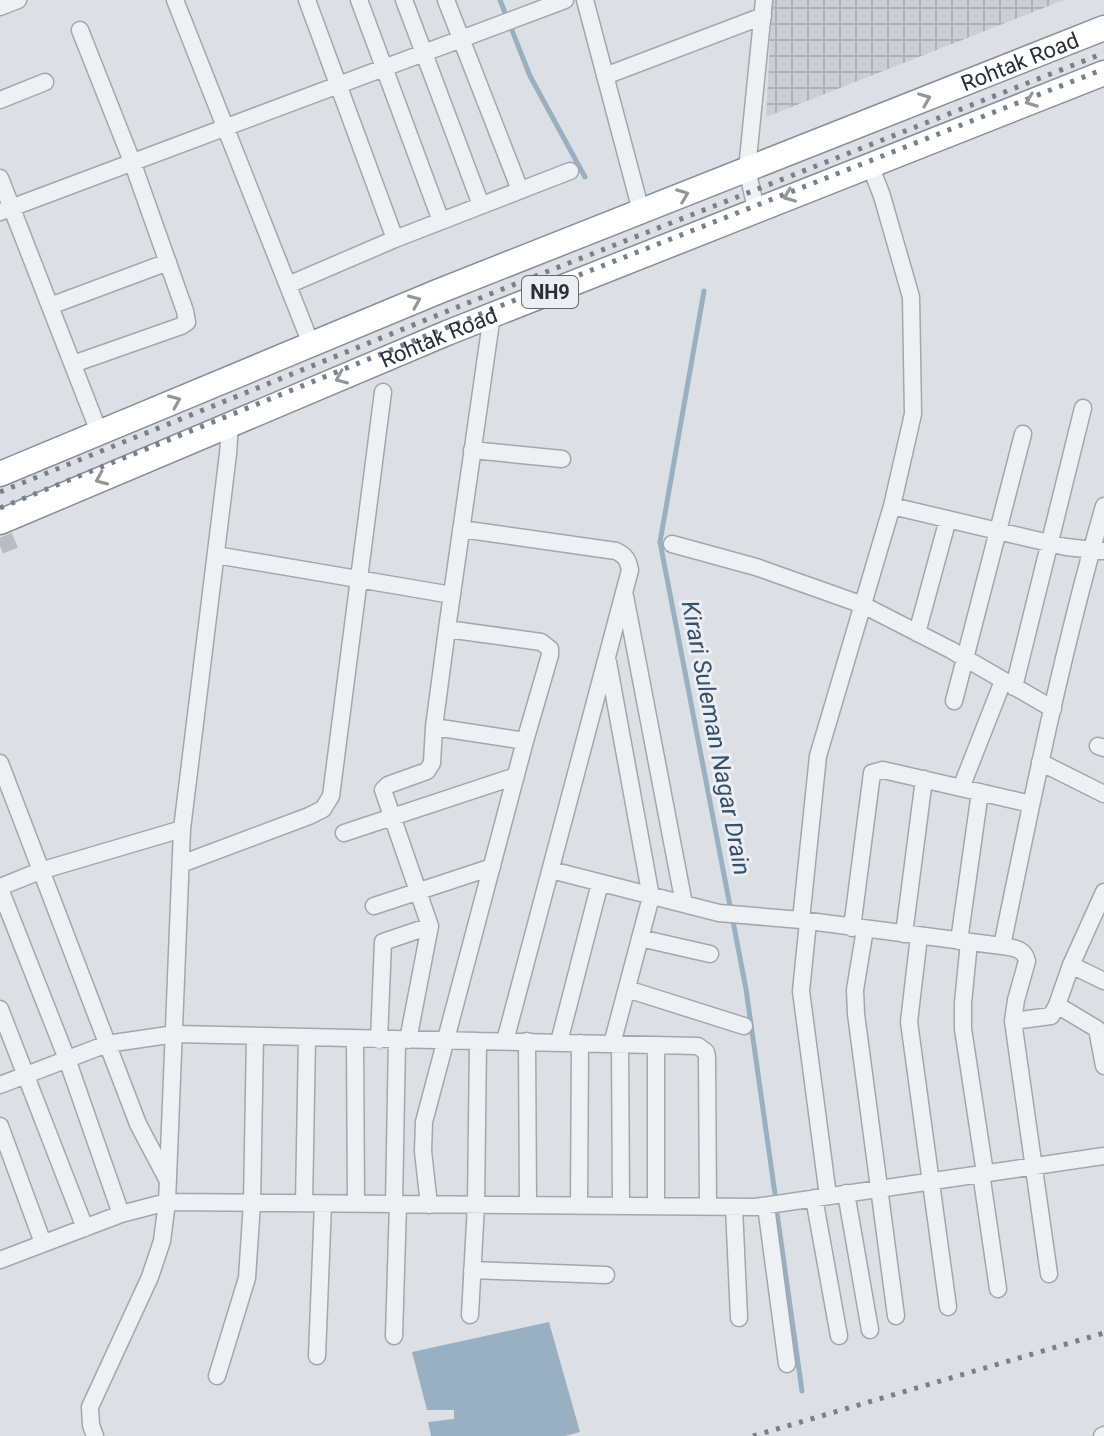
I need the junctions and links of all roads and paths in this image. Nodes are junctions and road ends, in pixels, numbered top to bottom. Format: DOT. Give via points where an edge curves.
graph roads {
  1 [pos="18,0"];
  2 [pos="175,0"];
  3 [pos="307,0"];
  4 [pos="359,0"];
  5 [pos="404,0"];
  6 [pos="446,0"];
  7 [pos="565,0"];
  8 [pos="585,0"];
  9 [pos="0,7"];
  10 [pos="764,8"];
  11 [pos="1104,28"];
  12 [pos="80,30"];
  13 [pos="461,39"];
  14 [pos="425,53"];
  15 [pos="385,68"];
  16 [pos="1104,73"];
  17 [pos="605,76"];
  18 [pos="45,82"];
  19 [pos="338,86"];
  20 [pos="0,100"];
  21 [pos="226,128"];
  22 [pos="133,164"];
  23 [pos="870,165"];
  24 [pos="747,169"];
  25 [pos="570,171"];
  26 [pos="0,178"];
  27 [pos="520,190"];
  28 [pos="481,205"];
  29 [pos="756,209"];
  30 [pos="6,210"];
  31 [pos="641,211"];
  32 [pos="441,221"];
  33 [pos="395,239"];
  34 [pos="168,262"];
  35 [pos="288,285"];
  36 [pos="50,306"];
  37 [pos="492,315"];
  38 [pos="311,344"];
  39 [pos="73,364"];
  40 [pos="240,374"];
  41 [pos="383,392"];
  42 [pos="1083,408"];
  43 [pos="257,413"];
  44 [pos="230,424"];
  45 [pos="99,432"];
  46 [pos="1023,434"];
  47 [pos="472,450"];
  48 [pos="562,459"];
  49 [pos="0,474"];
  50 [pos="892,506"];
  51 [pos="1104,506"];
  52 [pos="948,519"];
  53 [pos="0,522"];
  54 [pos="461,529"];
  55 [pos="997,531"];
  56 [pos="1049,543"];
  57 [pos="672,544"];
  58 [pos="1098,551"];
  59 [pos="216,555"];
  60 [pos="359,579"];
  61 [pos="624,592"];
  62 [pos="452,595"];
  63 [pos="863,605"];
  64 [pos="447,629"];
  65 [pos="917,633"];
  66 [pos="607,657"];
  67 [pos="966,659"];
  68 [pos="1009,684"];
  69 [pos="954,701"];
  70 [pos="1053,709"];
  71 [pos="434,727"];
  72 [pos="525,741"];
  73 [pos="1040,762"];
  74 [pos="0,763"];
  75 [pos="516,776"];
  76 [pos="924,779"];
  77 [pos="961,788"];
  78 [pos="980,792"];
  79 [pos="1104,794"];
  80 [pos="1031,804"];
  81 [pos="392,817"];
  82 [pos="182,829"];
  83 [pos="344,833"];
  84 [pos="181,864"];
  85 [pos="492,867"];
  86 [pos="551,870"];
  87 [pos="40,871"];
  88 [pos="600,883"];
  89 [pos="0,888"];
  90 [pos="418,890"];
  91 [pos="1104,892"];
  92 [pos="651,897"];
  93 [pos="684,904"];
  94 [pos="374,906"];
  95 [pos="805,921"];
  96 [pos="430,926"];
  97 [pos="1097,928"];
  98 [pos="858,929"];
  99 [pos="912,935"];
  100 [pos="640,938"];
  101 [pos="964,942"];
  102 [pos="1002,946"];
  103 [pos="710,954"];
  104 [pos="1071,965"];
  105 [pos="1104,981"];
  106 [pos="627,989"];
  107 [pos="1057,1005"];
  108 [pos="0,1009"];
  109 [pos="1013,1021"];
  110 [pos="744,1026"];
  111 [pos="175,1034"];
  112 [pos="255,1036"];
  113 [pos="307,1038"];
  114 [pos="355,1039"];
  115 [pos="379,1040"];
  116 [pos="403,1040"];
  117 [pos="445,1041"];
  118 [pos="478,1041"];
  119 [pos="505,1041"];
  120 [pos="527,1041"];
  121 [pos="559,1042"];
  122 [pos="580,1043"];
  123 [pos="107,1044"];
  124 [pos="616,1044"];
  125 [pos="656,1046"];
  126 [pos="67,1059"];
  127 [pos="1104,1066"];
  128 [pos="25,1075"];
  129 [pos="0,1085"];
  130 [pos="0,1126"];
  131 [pos="1104,1156"];
  132 [pos="1033,1166"];
  133 [pos="983,1173"];
  134 [pos="931,1180"];
  135 [pos="167,1181"];
  136 [pos="880,1188"];
  137 [pos="846,1193"];
  138 [pos="821,1197"];
  139 [pos="167,1202"];
  140 [pos="252,1203"];
  141 [pos="304,1203"];
  142 [pos="323,1204"];
  143 [pos="356,1204"];
  144 [pos="396,1204"];
  145 [pos="429,1205"];
  146 [pos="476,1205"];
  147 [pos="528,1205"];
  148 [pos="579,1206"];
  149 [pos="621,1206"];
  150 [pos="656,1206"];
  151 [pos="766,1206"];
  152 [pos="708,1207"];
  153 [pos="734,1207"];
  154 [pos="121,1214"];
  155 [pos="85,1228"];
  156 [pos="43,1243"];
  157 [pos="1,1255"];
  158 [pos="472,1270"];
  159 [pos="1049,1274"];
  160 [pos="606,1275"];
  161 [pos="998,1289"];
  162 [pos="948,1307"];
  163 [pos="470,1315"];
  164 [pos="896,1316"];
  165 [pos="739,1318"];
  166 [pos="870,1330"];
  167 [pos="394,1336"];
  168 [pos="839,1336"];
  169 [pos="317,1356"];
  170 [pos="787,1364"];
  171 [pos="217,1376"];
  172 [pos="95,1436"];
  1 -- 9 [label="street"];
  2 -- 21 [label="street"];
  3 -- 19 [label="street"];
  4 -- 15 [label="street"];
  5 -- 14 [label="street"];
  6 -- 13 [label="street"];
  7 -- 13 [label="street"];
  8 -- 17 [label="street"];
  10 -- 17 [label="street"];
  10 -- 24 [label="street"];
  24 -- 11 [label="highway, Rohtak Road / NH9, one-way"];
  12 -- 22 [label="street"];
  13 -- 14 [label="street"];
  13 -- 27 [label="street"];
  14 -- 15 [label="street"];
  14 -- 28 [label="street"];
  15 -- 19 [label="street"];
  15 -- 32 [label="street"];
  16 -- 23 [label="highway, Rohtak Road / NH9, one-way"];
  17 -- 31 [label="street"];
  18 -- 20 [label="street"];
  19 -- 21 [label="street"];
  19 -- 33 [label="street"];
  21 -- 22 [label="street"];
  21 -- 35 [label="street"];
  22 -- 30 [label="street"];
  22 -- 34 [label="street"];
  23 -- 29 [label="highway, Rohtak Road / NH9, one-way"];
  23 -- 50 [label="street" via="911,297 913,414"];
  24 -- 29 [label="street"];
  31 -- 24 [label="highway, Rohtak Road / NH9, one-way"];
  25 -- 27 [label="street"];
  26 -- 30 [label="street"];
  27 -- 28 [label="street"];
  28 -- 32 [label="street"];
  29 -- 37 [label="highway, Rohtak Road / NH9"];
  30 -- 36 [label="street"];
  38 -- 31 [label="highway, Rohtak Road / NH9, one-way"];
  32 -- 33 [label="street"];
  33 -- 35 [label="street"];
  34 -- 36 [label="street"];
  34 -- 39 [label="street" via="187,322"];
  35 -- 38 [label="street"];
  36 -- 39 [label="street"];
  37 -- 43 [label="highway, Rohtak Road / NH9, one-way"];
  37 -- 47 [label="street"];
  38 -- 40 [label="highway, Rohtak Road / NH9"];
  39 -- 45 [label="street"];
  40 -- 43 [label="highway"];
  45 -- 40 [label="highway, Rohtak Road / NH9, one-way"];
  41 -- 60 [label="street"];
  42 -- 56 [label="street"];
  43 -- 44 [label="highway, Rohtak Road / NH9"];
  44 -- 53 [label="highway, Rohtak Road / NH9, one-way"];
  44 -- 59 [label="street"];
  45 -- 49 [label="highway, Rohtak Road / NH9"];
  46 -- 55 [label="street"];
  47 -- 48 [label="street"];
  47 -- 54 [label="street"];
  50 -- 52 [label="street"];
  50 -- 63 [label="street"];
  51 -- 58 [label="street"];
  52 -- 55 [label="street"];
  52 -- 65 [label="street"];
  54 -- 61 [label="street" via="616,551 629,561"];
  54 -- 62 [label="street"];
  55 -- 56 [label="street"];
  55 -- 67 [label="street"];
  56 -- 58 [label="street"];
  56 -- 68 [label="street"];
  57 -- 63 [label="street"];
  58 -- 70 [label="street"];
  59 -- 60 [label="street"];
  59 -- 82 [label="street"];
  60 -- 62 [label="street"];
  60 -- 84 [label="street" via="331,796 323,809"];
  61 -- 66 [label="street"];
  61 -- 93 [label="street"];
  62 -- 64 [label="street"];
  63 -- 65 [label="street"];
  63 -- 95 [label="street" via="818,756"];
  64 -- 71 [label="street"];
  64 -- 72 [label="street" via="541,642 550,649"];
  65 -- 67 [label="street"];
  66 -- 86 [label="street"];
  66 -- 92 [label="street"];
  67 -- 68 [label="street"];
  67 -- 69 [label="street"];
  68 -- 70 [label="street"];
  68 -- 77 [label="street"];
  70 -- 73 [label="street"];
  71 -- 72 [label="street"];
  71 -- 81 [label="street" via="430,768 383,790"];
  72 -- 75 [label="street"];
  73 -- 79 [label="street"];
  73 -- 80 [label="street"];
  74 -- 87 [label="street"];
  75 -- 81 [label="street"];
  75 -- 85 [label="street"];
  76 -- 77 [label="street"];
  76 -- 98 [label="street" via="883,770 872,773"];
  76 -- 99 [label="street"];
  77 -- 78 [label="street"];
  78 -- 80 [label="street"];
  78 -- 101 [label="street"];
  80 -- 102 [label="street"];
  81 -- 83 [label="street"];
  81 -- 90 [label="street"];
  82 -- 84 [label="street"];
  82 -- 87 [label="street"];
  84 -- 111 [label="street"];
  85 -- 90 [label="street"];
  85 -- 117 [label="street"];
  86 -- 88 [label="street"];
  86 -- 119 [label="street"];
  87 -- 89 [label="street"];
  87 -- 123 [label="street"];
  88 -- 92 [label="street"];
  88 -- 121 [label="street"];
  89 -- 126 [label="street"];
  90 -- 94 [label="street"];
  90 -- 96 [label="street"];
  91 -- 97 [label="street"];
  92 -- 93 [label="street"];
  92 -- 100 [label="street"];
  93 -- 95 [label="street" via="719,913"];
  95 -- 98 [label="street"];
  95 -- 138 [label="street" via="801,991"];
  96 -- 115 [label="street" via="383,942"];
  96 -- 116 [label="street"];
  97 -- 104 [label="street"];
  98 -- 99 [label="street"];
  98 -- 136 [label="street" via="856,1014"];
  99 -- 101 [label="street"];
  99 -- 134 [label="street" via="909,1022"];
  100 -- 103 [label="street"];
  100 -- 106 [label="street"];
  101 -- 102 [label="street"];
  101 -- 133 [label="street" via="963,1029"];
  102 -- 109 [label="street" via="1020,950 1027,961"];
  104 -- 105 [label="street"];
  104 -- 107 [label="street"];
  106 -- 110 [label="street"];
  106 -- 124 [label="street"];
  107 -- 109 [label="street" via="1051,1016"];
  107 -- 127 [label="street" via="1097,1029"];
  108 -- 128 [label="street"];
  109 -- 132 [label="street"];
  111 -- 112 [label="street"];
  111 -- 123 [label="street"];
  111 -- 135 [label="street"];
  112 -- 113 [label="street"];
  112 -- 140 [label="street"];
  113 -- 114 [label="street"];
  113 -- 141 [label="street"];
  114 -- 115 [label="street"];
  114 -- 143 [label="street"];
  115 -- 116 [label="street"];
  116 -- 117 [label="street"];
  116 -- 144 [label="street"];
  117 -- 118 [label="street"];
  117 -- 145 [label="street" via="424,1122"];
  118 -- 119 [label="street"];
  118 -- 146 [label="street"];
  119 -- 120 [label="street"];
  120 -- 121 [label="street"];
  120 -- 147 [label="street"];
  121 -- 122 [label="street"];
  122 -- 124 [label="street"];
  122 -- 148 [label="street"];
  123 -- 126 [label="street"];
  123 -- 135 [label="street"];
  124 -- 125 [label="street"];
  124 -- 149 [label="street"];
  125 -- 150 [label="street"];
  125 -- 152 [label="street" via="698,1046 706,1052"];
  126 -- 128 [label="street"];
  126 -- 154 [label="street"];
  128 -- 129 [label="street"];
  128 -- 155 [label="street"];
  130 -- 156 [label="street"];
  131 -- 132 [label="street"];
  132 -- 133 [label="street"];
  132 -- 159 [label="street"];
  133 -- 134 [label="street"];
  133 -- 161 [label="street"];
  134 -- 136 [label="street"];
  134 -- 162 [label="street"];
  135 -- 139 [label="street"];
  136 -- 137 [label="street"];
  136 -- 164 [label="street"];
  137 -- 138 [label="street"];
  137 -- 166 [label="street"];
  138 -- 151 [label="street"];
  138 -- 168 [label="street"];
  139 -- 140 [label="street"];
  139 -- 154 [label="street"];
  139 -- 172 [label="street" via="150,1277 90,1407"];
  140 -- 141 [label="street"];
  140 -- 171 [label="street" via="247,1278"];
  141 -- 142 [label="street"];
  142 -- 143 [label="street"];
  142 -- 169 [label="street"];
  143 -- 144 [label="street"];
  144 -- 145 [label="street"];
  144 -- 167 [label="street"];
  145 -- 146 [label="street"];
  146 -- 147 [label="street"];
  146 -- 158 [label="street"];
  147 -- 148 [label="street"];
  148 -- 149 [label="street"];
  149 -- 150 [label="street"];
  150 -- 152 [label="street"];
  151 -- 153 [label="street"];
  151 -- 170 [label="street"];
  152 -- 153 [label="street"];
  153 -- 165 [label="street"];
  154 -- 155 [label="street"];
  155 -- 156 [label="street"];
  156 -- 157 [label="street"];
  158 -- 160 [label="street"];
  158 -- 163 [label="street"];
}
